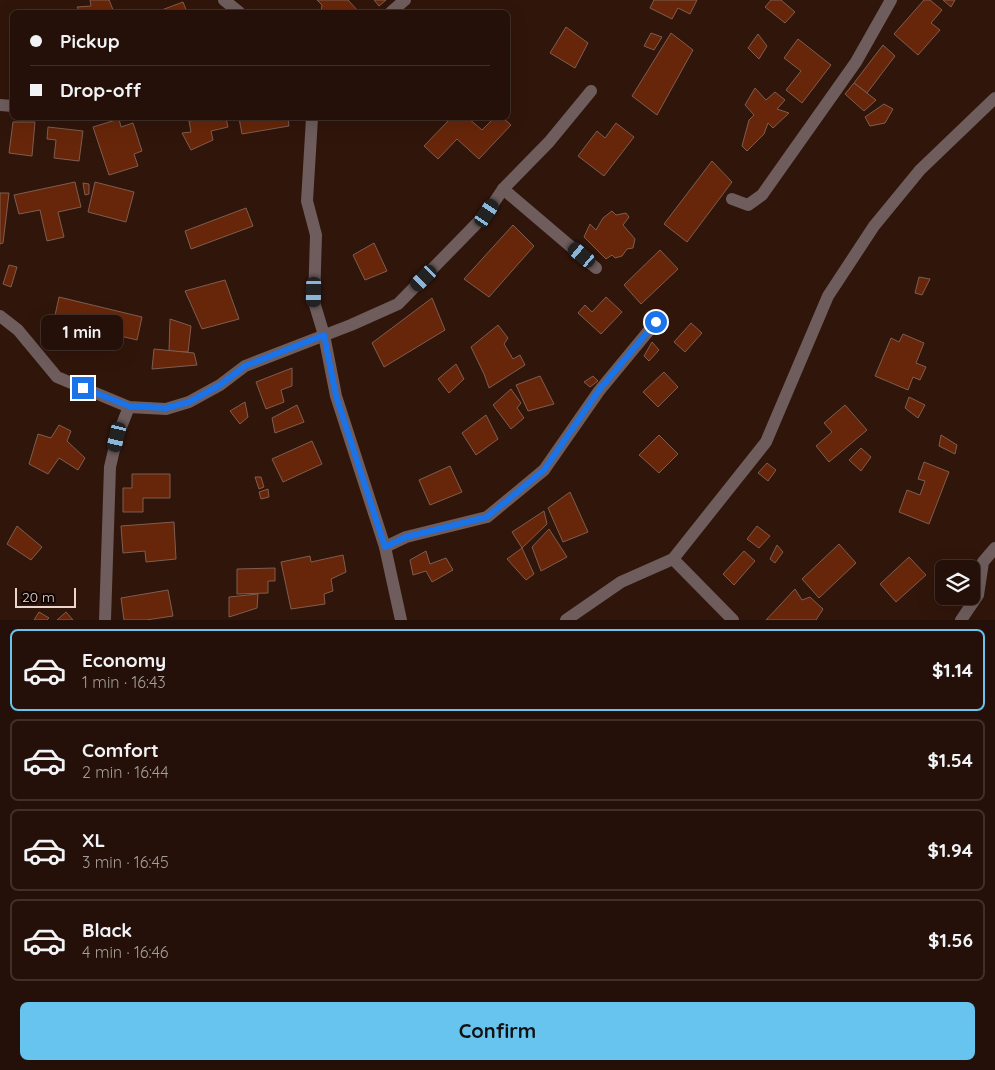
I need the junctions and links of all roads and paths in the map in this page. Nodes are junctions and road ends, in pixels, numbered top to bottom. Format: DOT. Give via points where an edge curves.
graph roads {
  1 [pos="224,0"];
  2 [pos="405,0"];
  3 [pos="891,0"];
  4 [pos="236,10"];
  5 [pos="394,10"];
  6 [pos="591,91"];
  7 [pos="995,98"];
  8 [pos="312,120"];
  9 [pos="503,190"];
  10 [pos="732,199"];
  11 [pos="596,268"];
  12 [pos="0,316"];
  13 [pos="656,322"];
  14 [pos="324,335"];
  15 [pos="129,406"];
  16 [pos="385,547"];
  17 [pos="995,548"];
  18 [pos="673,558"];
  19 [pos="104,620"];
  20 [pos="401,620"];
  21 [pos="566,620"];
  22 [pos="733,620"];
  23 [pos="961,620"];
  1 -- 4 [label="street"];
  2 -- 5 [label="street"];
  3 -- 10 [label="street" via="856,62 762,195 748,205"];
  6 -- 9 [label="street"];
  7 -- 18 [label="street" via="920,170 874,226 828,296 766,442"];
  8 -- 14 [label="street" via="308,202 316,235 314,302"];
  9 -- 11 [label="street"];
  9 -- 14 [label="street" via="487,213 398,304"];
  12 -- 15 [label="street" via="18,330 57,377"];
  13 -- 16 [label="street" via="599,390 544,470 487,517 406,537"];
  14 -- 15 [label="street" via="245,366 189,402 166,408"];
  14 -- 16 [label="street" via="336,396"];
  15 -- 19 [label="street" via="110,467"];
  16 -- 20 [label="street"];
  17 -- 23 [label="street" via="983,562 978,595"];
  18 -- 21 [label="street" via="621,582"];
  18 -- 22 [label="street"];
}
